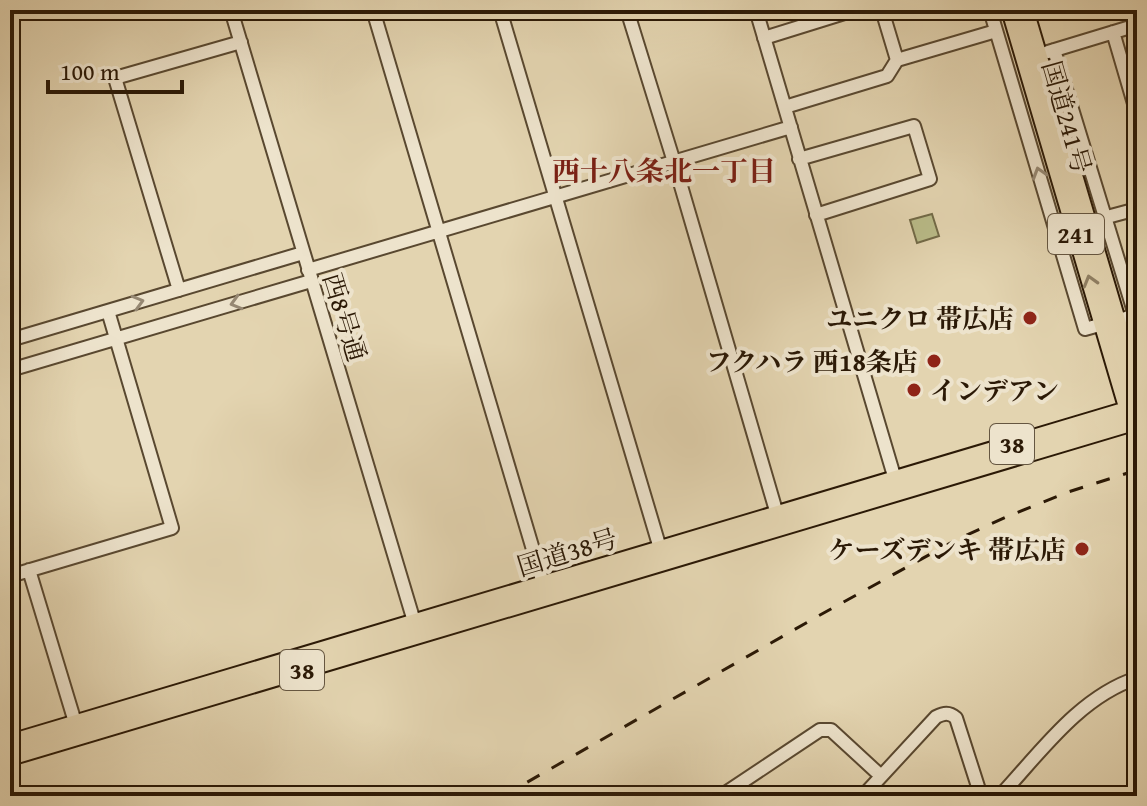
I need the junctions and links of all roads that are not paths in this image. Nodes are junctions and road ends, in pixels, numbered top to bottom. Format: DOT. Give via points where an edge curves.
graph roads {
  1 [pos="231,10"];
  2 [pos="373,10"];
  3 [pos="500,10"];
  4 [pos="627,10"];
  5 [pos="756,10"];
  6 [pos="854,10"];
  7 [pos="882,10"];
  8 [pos="990,10"];
  9 [pos="1010,10"];
  10 [pos="1025,10"];
  11 [pos="820,15"];
  12 [pos="1137,25"];
  13 [pos="996,31"];
  14 [pos="1113,32"];
  15 [pos="764,38"];
  16 [pos="241,42"];
  17 [pos="1039,54"];
  18 [pos="897,60"];
  19 [pos="1006,65"];
  20 [pos="785,107"];
  21 [pos="1137,114"];
  22 [pos="791,127"];
  23 [pos="799,159"];
  24 [pos="674,162"];
  25 [pos="556,196"];
  26 [pos="1137,209"];
  27 [pos="816,215"];
  28 [pos="1107,217"];
  29 [pos="438,231"];
  30 [pos="303,253"];
  31 [pos="310,275"];
  32 [pos="179,290"];
  33 [pos="108,311"];
  34 [pos="1110,322"];
  35 [pos="117,338"];
  36 [pos="10,340"];
  37 [pos="10,370"];
  38 [pos="1137,388"];
  39 [pos="1134,419"];
  40 [pos="897,485"];
  41 [pos="779,520"];
  42 [pos="662,555"];
  43 [pos="29,570"];
  44 [pos="10,576"];
  45 [pos="546,590"];
  46 [pos="417,629"];
  47 [pos="1137,678"];
  48 [pos="77,730"];
  49 [pos="10,743"];
  50 [pos="10,757"];
  51 [pos="881,776"];
  52 [pos="721,796"];
  53 [pos="863,796"];
  54 [pos="981,796"];
  55 [pos="1000,796"];
  1 -- 16 [label="street, 西8号通"];
  2 -- 29 [label="street"];
  3 -- 25 [label="street"];
  4 -- 24 [label="street"];
  5 -- 15 [label="street"];
  6 -- 11 [label="street"];
  7 -- 18 [label="street"];
  8 -- 13 [label="street"];
  9 -- 17 [label="highway, 国道241号 / 241"];
  10 -- 17 [label="highway, 241"];
  11 -- 15 [label="street"];
  12 -- 14 [label="street"];
  13 -- 18 [label="street"];
  13 -- 19 [label="street"];
  14 -- 17 [label="street"];
  14 -- 21 [label="street"];
  15 -- 20 [label="street"];
  16 -- 30 [label="street, 西8号通"];
  16 -- 32 [label="street" via="115,78"];
  17 -- 19 [label="street"];
  17 -- 28 [label="street"];
  17 -- 34 [label="highway, 国道241号 / 241"];
  18 -- 20 [label="street" via="887,76"];
  34 -- 19 [label="street, one-way" via="1085,329"];
  20 -- 22 [label="street"];
  22 -- 23 [label="street"];
  22 -- 24 [label="street"];
  23 -- 27 [label="street"];
  23 -- 27 [label="street" via="914,126 930,179"];
  24 -- 25 [label="street"];
  24 -- 41 [label="street"];
  25 -- 29 [label="street"];
  25 -- 42 [label="street"];
  26 -- 28 [label="street"];
  27 -- 40 [label="street"];
  28 -- 34 [label="street" via="1135,315"];
  29 -- 31 [label="street"];
  29 -- 45 [label="street"];
  30 -- 31 [label="street, 西8号通"];
  30 -- 32 [label="street"];
  31 -- 35 [label="street, one-way"];
  31 -- 46 [label="street, 西8号通"];
  33 -- 32 [label="street, one-way"];
  33 -- 35 [label="street"];
  33 -- 36 [label="street"];
  34 -- 38 [label="highway, 241"];
  34 -- 39 [label="highway, 国道241号 / 241"];
  35 -- 37 [label="street"];
  35 -- 43 [label="street" via="172,528"];
  39 -- 40 [label="highway, 国道38号 / 38"];
  40 -- 41 [label="highway, 国道38号 / 38"];
  41 -- 42 [label="highway, 国道38号 / 38"];
  42 -- 45 [label="highway, 国道38号 / 38"];
  43 -- 44 [label="street"];
  43 -- 48 [label="street"];
  45 -- 46 [label="highway, 国道38号 / 38"];
  46 -- 48 [label="highway, 国道38号 / 38"];
  47 -- 55 [label="street" via="1101,695 1070,719"];
  48 -- 49 [label="highway, 国道38号 / 38"];
  48 -- 50 [label="highway, 国道38号 / 38"];
  51 -- 52 [label="street" via="831,730 820,730"];
  51 -- 53 [label="street"];
  51 -- 54 [label="street" via="936,717 951,714"];
}
